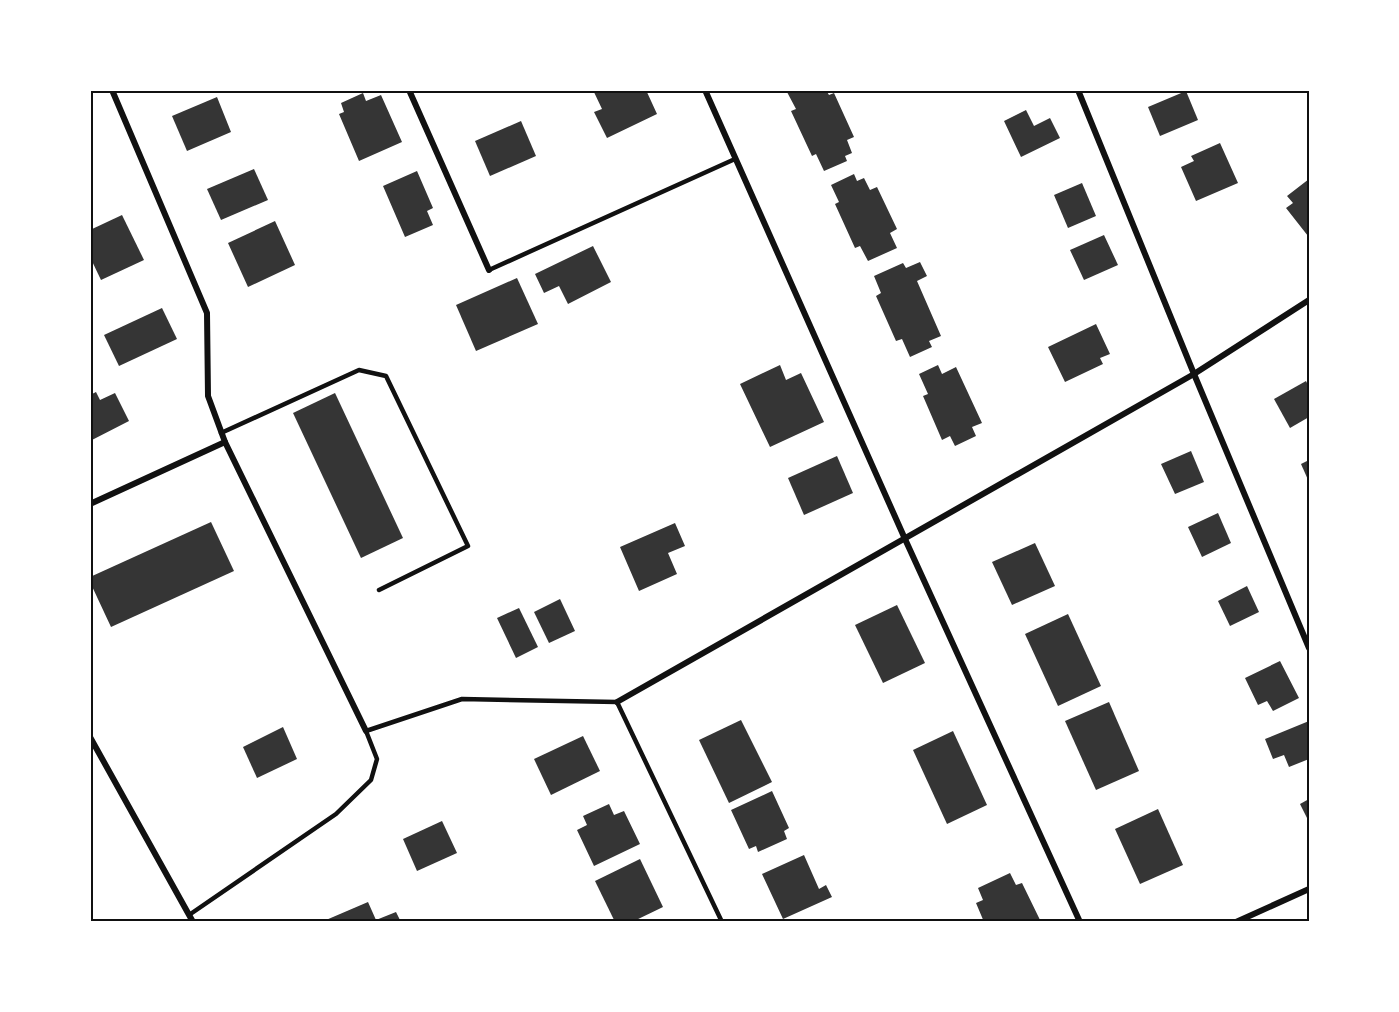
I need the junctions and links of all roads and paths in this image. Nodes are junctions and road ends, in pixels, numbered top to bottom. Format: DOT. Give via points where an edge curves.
graph roads {
  1 [pos="112,90"];
  2 [pos="409,90"];
  3 [pos="705,90"];
  4 [pos="1078,90"];
  5 [pos="735,159"];
  6 [pos="489,270"];
  7 [pos="1309,300"];
  8 [pos="1194,374"];
  9 [pos="221,433"];
  10 [pos="225,442"];
  11 [pos="90,504"];
  12 [pos="905,539"];
  13 [pos="379,590"];
  14 [pos="1309,648"];
  15 [pos="617,702"];
  16 [pos="366,732"];
  17 [pos="90,737"];
  18 [pos="1309,889"];
  19 [pos="189,915"];
  20 [pos="193,922"];
  21 [pos="722,922"];
  22 [pos="1080,922"];
  23 [pos="1236,922"];
  1 -- 9 [label="street" via="207,313 208,396"];
  2 -- 6 [label="street"];
  3 -- 5 [label="street"];
  4 -- 8 [label="street"];
  5 -- 6 [label="lane"];
  5 -- 12 [label="street"];
  7 -- 8 [label="street"];
  8 -- 12 [label="street"];
  8 -- 14 [label="street"];
  9 -- 10 [label="street"];
  9 -- 13 [label="lane" via="359,370 386,376 468,546"];
  10 -- 11 [label="street"];
  10 -- 16 [label="street"];
  12 -- 15 [label="street"];
  12 -- 22 [label="street"];
  15 -- 16 [label="lane" via="462,699"];
  15 -- 21 [label="lane"];
  16 -- 19 [label="lane" via="377,759 371,780 336,814"];
  17 -- 19 [label="street"];
  18 -- 23 [label="street"];
  19 -- 20 [label="street"];
}
